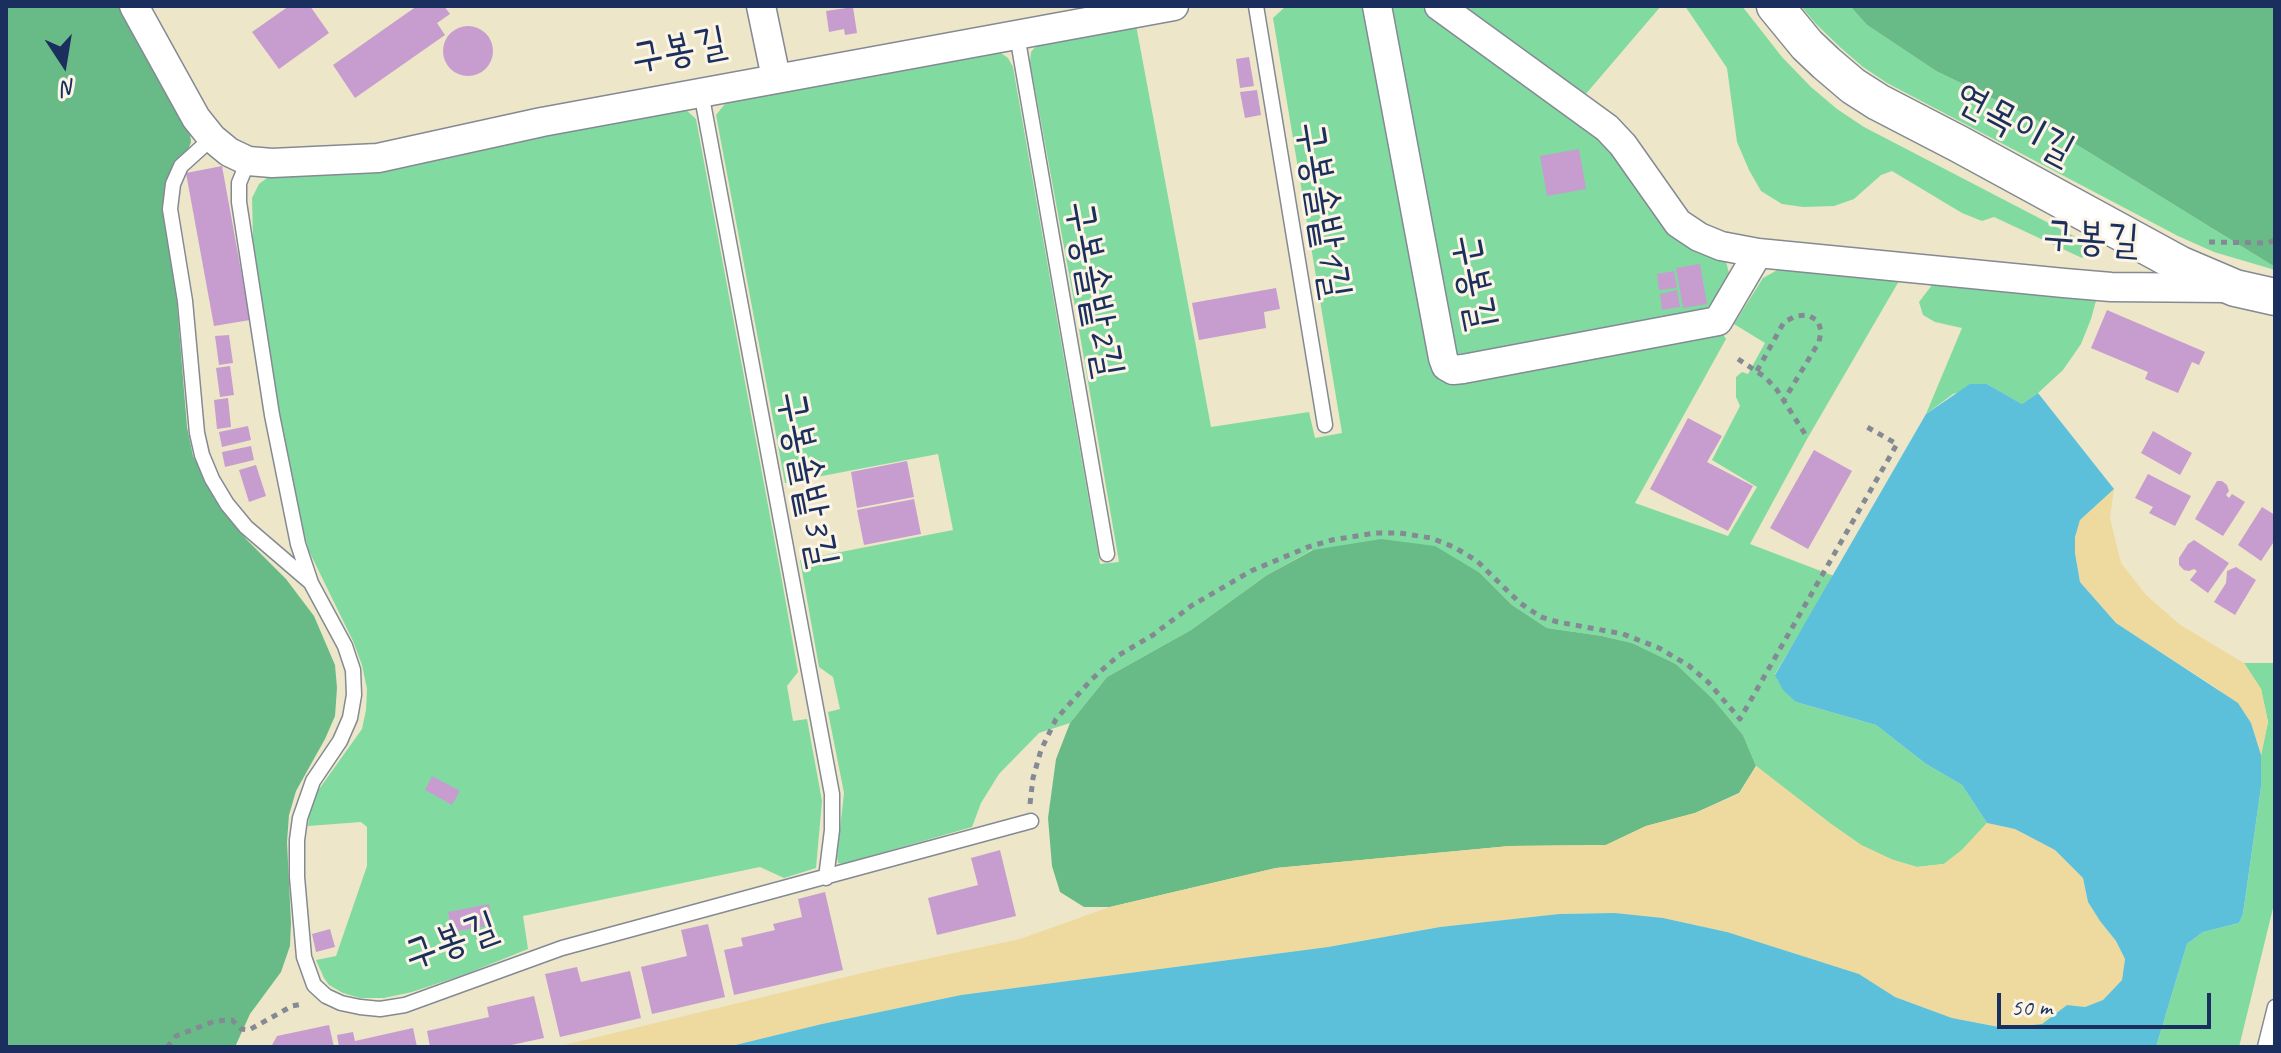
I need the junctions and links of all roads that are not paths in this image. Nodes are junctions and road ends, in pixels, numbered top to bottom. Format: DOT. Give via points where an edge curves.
graph roads {
  1 [pos="134,6"];
  2 [pos="761,6"];
  3 [pos="1174,6"];
  4 [pos="1256,6"];
  5 [pos="1377,6"];
  6 [pos="1439,6"];
  7 [pos="1775,6"];
  8 [pos="1017,35"];
  9 [pos="776,78"];
  10 [pos="701,92"];
  11 [pos="212,138"];
  12 [pos="248,161"];
  13 [pos="1758,253"];
  14 [pos="2235,288"];
  15 [pos="2275,297"];
  16 [pos="1325,425"];
  17 [pos="1107,554"];
  18 [pos="311,583"];
  19 [pos="1031,821"];
  20 [pos="826,878"];
  21 [pos="2275,1007"];
  22 [pos="2265,1047"];
  1 -- 11 [label="street"];
  2 -- 9 [label="street"];
  3 -- 8 [label="street, 구봉길"];
  4 -- 16 [label="lane, 구봉솔밭1길"];
  5 -- 13 [label="street, 구봉길" via="1446,366 1463,369 1718,321"];
  6 -- 13 [label="street, 구봉길" via="1607,128 1678,223 1721,246"];
  7 -- 14 [label="street, 연목이길" via="1807,45 1878,102 2146,247"];
  8 -- 9 [label="street, 구봉길"];
  8 -- 17 [label="lane, 구봉솔밭2길"];
  9 -- 10 [label="street, 구봉길"];
  10 -- 12 [label="street, 구봉길" via="378,158"];
  10 -- 20 [label="lane, 구봉솔밭3길" via="832,794"];
  11 -- 12 [label="street"];
  11 -- 18 [label="lane" via="181,166 170,209 200,444 212,479 237,516"];
  12 -- 18 [label="lane" via="239,183 239,202 272,415"];
  13 -- 14 [label="street, 구봉길" via="2111,287"];
  14 -- 15 [label="street, 구봉길"];
  18 -- 20 [label="lane, 구봉길" via="345,646 354,695 340,741 313,781 297,840 304,957 314,985 326,996 360,1007 405,1005 562,948"];
  19 -- 20 [label="lane, 구봉길"];
  21 -- 22 [label="lane"];
}
